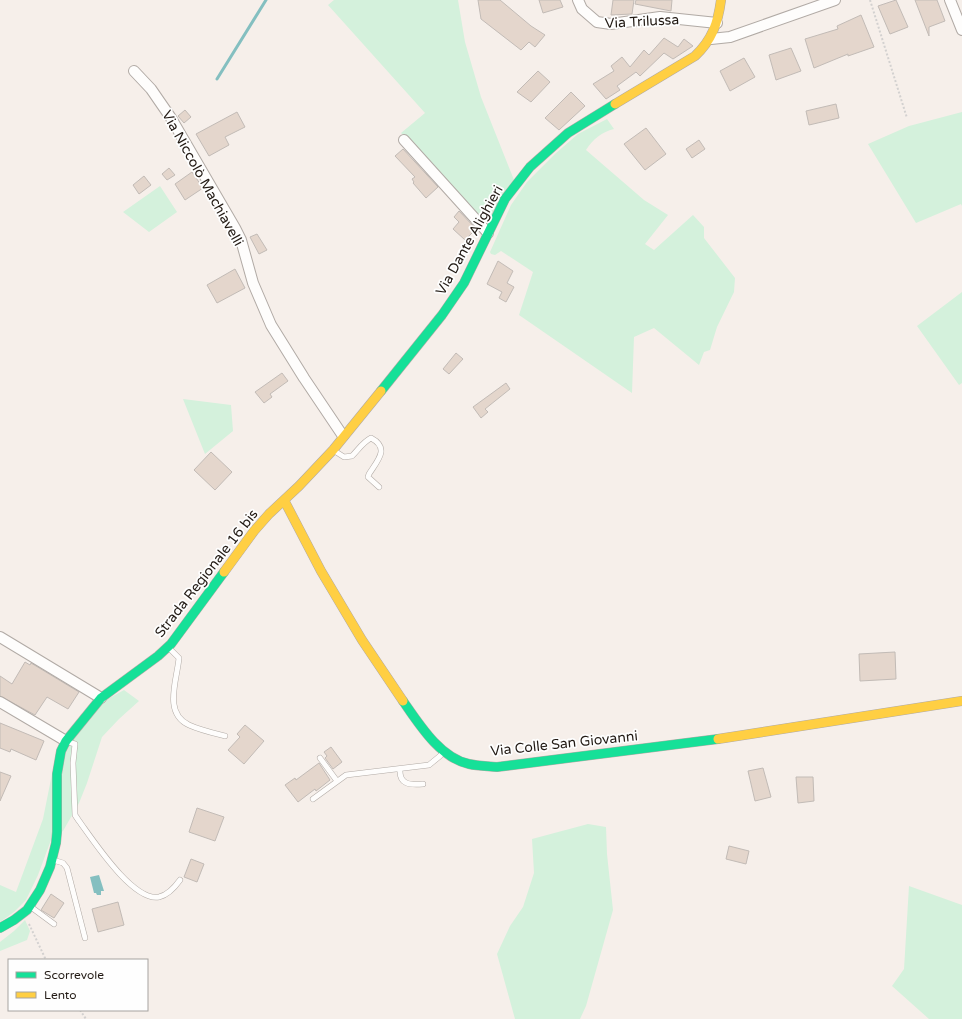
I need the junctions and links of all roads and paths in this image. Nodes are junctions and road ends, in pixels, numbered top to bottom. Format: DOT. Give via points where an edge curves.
graph roads {
  1 [pos="578,0"];
  2 [pos="721,0"];
  3 [pos="835,0"];
  4 [pos="870,0"];
  5 [pos="950,0"];
  6 [pos="717,23"];
  7 [pos="962,30"];
  8 [pos="711,39"];
  9 [pos="134,71"];
  10 [pos="907,118"];
  11 [pos="404,140"];
  12 [pos="488,233"];
  13 [pos="356,419"];
  14 [pos="343,436"];
  15 [pos="333,450"];
  16 [pos="379,487"];
  17 [pos="284,500"];
  18 [pos="0,637"];
  19 [pos="168,647"];
  20 [pos="101,698"];
  21 [pos="0,702"];
  22 [pos="962,702"];
  23 [pos="225,736"];
  24 [pos="66,741"];
  25 [pos="444,751"];
  26 [pos="320,758"];
  27 [pos="400,769"];
  28 [pos="338,781"];
  29 [pos="423,784"];
  30 [pos="313,799"];
  31 [pos="52,860"];
  32 [pos="180,880"];
  33 [pos="27,909"];
  34 [pos="11,923"];
  35 [pos="54,924"];
  36 [pos="0,928"];
  37 [pos="0,936"];
  38 [pos="85,938"];
  39 [pos="46,959"];
  1 -- 6 [label="street, Via Trilussa" via="582,9 597,22 611,24 660,17"];
  2 -- 6 [label="main road, Via Dante Alighieri"];
  3 -- 8 [label="street" via="730,37"];
  4 -- 10 [label="path"];
  5 -- 7 [label="street"];
  6 -- 8 [label="main road, Via Dante Alighieri"];
  8 -- 12 [label="main road, Via Dante Alighieri" via="695,56 568,133 530,167 505,199"];
  9 -- 14 [label="street, Via Niccolò Machiavelli" via="151,89 170,118 231,222 241,240 271,326"];
  11 -- 12 [label="street"];
  12 -- 13 [label="main road, Via Dante Alighieri" via="464,283 442,315"];
  13 -- 14 [label="main road, Strada Regionale 16 bis"];
  14 -- 15 [label="main road, Strada Regionale 16 bis"];
  15 -- 16 [label="lane" via="344,456 352,456 368,439 371,438 380,444 381,454 368,477"];
  15 -- 17 [label="main road, Strada Regionale 16 bis"];
  17 -- 19 [label="main road, Strada Regionale 16 bis" via="254,531"];
  17 -- 25 [label="main road, Via Colle San Giovanni" via="321,571 362,640 419,724"];
  18 -- 20 [label="street"];
  19 -- 20 [label="main road, Strada Regionale 16 bis"];
  19 -- 23 [label="lane" via="179,658 173,700 173,708 178,716 182,722 190,726"];
  20 -- 24 [label="main road, Strada Regionale 16 bis"];
  21 -- 24 [label="street"];
  22 -- 25 [label="main road, Via Colle San Giovanni" via="724,738 497,767 468,764"];
  24 -- 31 [label="main road, Strada Regionale 16 bis" via="62,749 56,783 57,832"];
  24 -- 32 [label="lane" via="75,744 73,763 78,821 120,875 141,893 158,897 165,895"];
  25 -- 27 [label="lane" via="430,765"];
  26 -- 28 [label="lane"];
  27 -- 28 [label="lane" via="346,775"];
  27 -- 29 [label="lane" via="405,782 412,785"];
  28 -- 30 [label="lane"];
  31 -- 33 [label="main road, Strada Regionale 16 bis" via="36,897"];
  31 -- 38 [label="lane" via="63,863 67,868"];
  33 -- 34 [label="main road, Strada Regionale 16 bis"];
  33 -- 35 [label="lane"];
  33 -- 39 [label="path"];
  34 -- 36 [label="main road, Strada Regionale 16 bis"];
  34 -- 37 [label="main road"];
}
